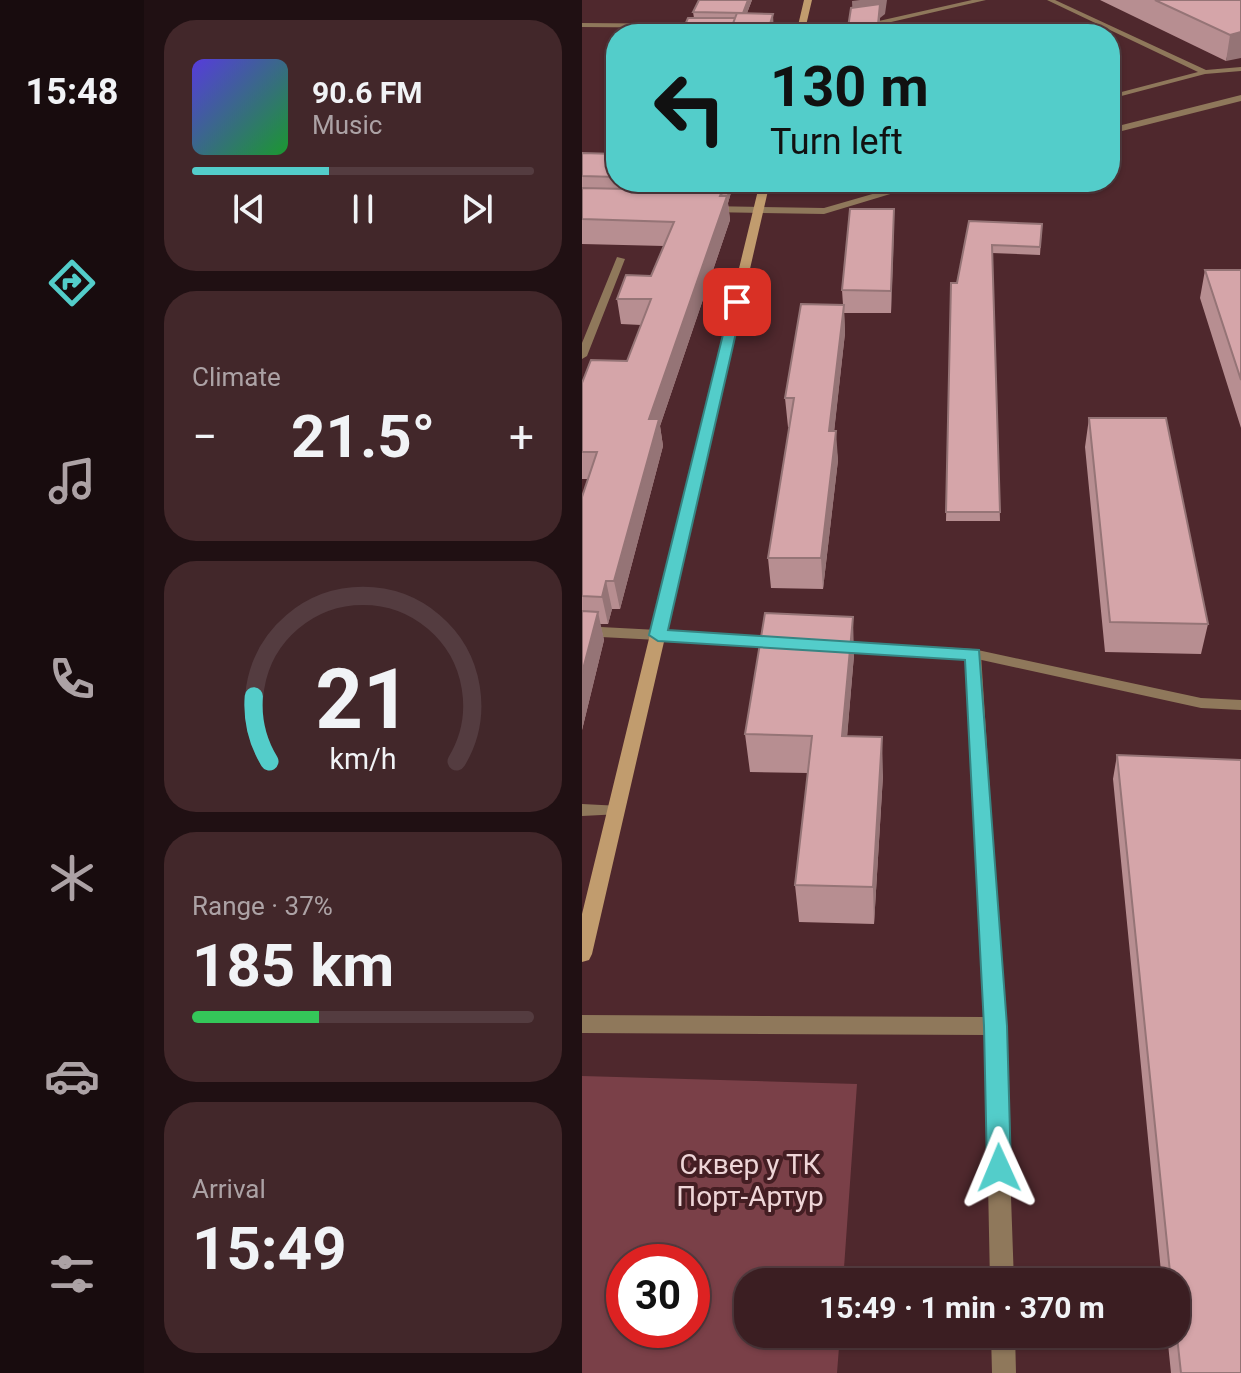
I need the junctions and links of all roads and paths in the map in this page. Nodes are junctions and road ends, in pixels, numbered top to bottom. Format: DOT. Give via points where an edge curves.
graph roads {
  1 [pos="808,0"];
  2 [pos="982,0"];
  3 [pos="1050,0"];
  4 [pos="803,24"];
  5 [pos="874,24"];
  6 [pos="1102,24"];
  7 [pos="582,25"];
  8 [pos="606,25"];
  9 [pos="1120,33"];
  10 [pos="1241,69"];
  11 [pos="1205,72"];
  12 [pos="1120,94"];
  13 [pos="1241,98"];
  14 [pos="1120,128"];
  15 [pos="763,192"];
  16 [pos="890,192"];
  17 [pos="698,209"];
  18 [pos="759,211"];
  19 [pos="620,259"];
  20 [pos="582,356"];
  21 [pos="582,631"];
  22 [pos="658,635"];
  23 [pos="973,654"];
  24 [pos="1241,705"];
  25 [pos="582,810"];
  26 [pos="616,810"];
  27 [pos="582,954"];
  28 [pos="582,1024"];
  29 [pos="995,1026"];
  30 [pos="1002,1268"];
  31 [pos="1003,1348"];
  32 [pos="1004,1373"];
  1 -- 4 [label="main road"];
  2 -- 5 [label="street"];
  3 -- 6 [label="lane"];
  7 -- 8 [label="street"];
  9 -- 11 [label="lane"];
  10 -- 11 [label="lane"];
  11 -- 12 [label="lane"];
  13 -- 14 [label="street"];
  15 -- 18 [label="main road"];
  16 -- 18 [label="street" via="824,211"];
  17 -- 18 [label="street"];
  18 -- 22 [label="main road"];
  19 -- 20 [label="lane"];
  21 -- 22 [label="lane"];
  22 -- 23 [label="street"];
  22 -- 26 [label="main road"];
  23 -- 24 [label="lane" via="1201,703"];
  23 -- 29 [label="street"];
  25 -- 26 [label="lane"];
  26 -- 27 [label="main road"];
  28 -- 29 [label="street"];
  29 -- 30 [label="street"];
  31 -- 32 [label="street"];
}
